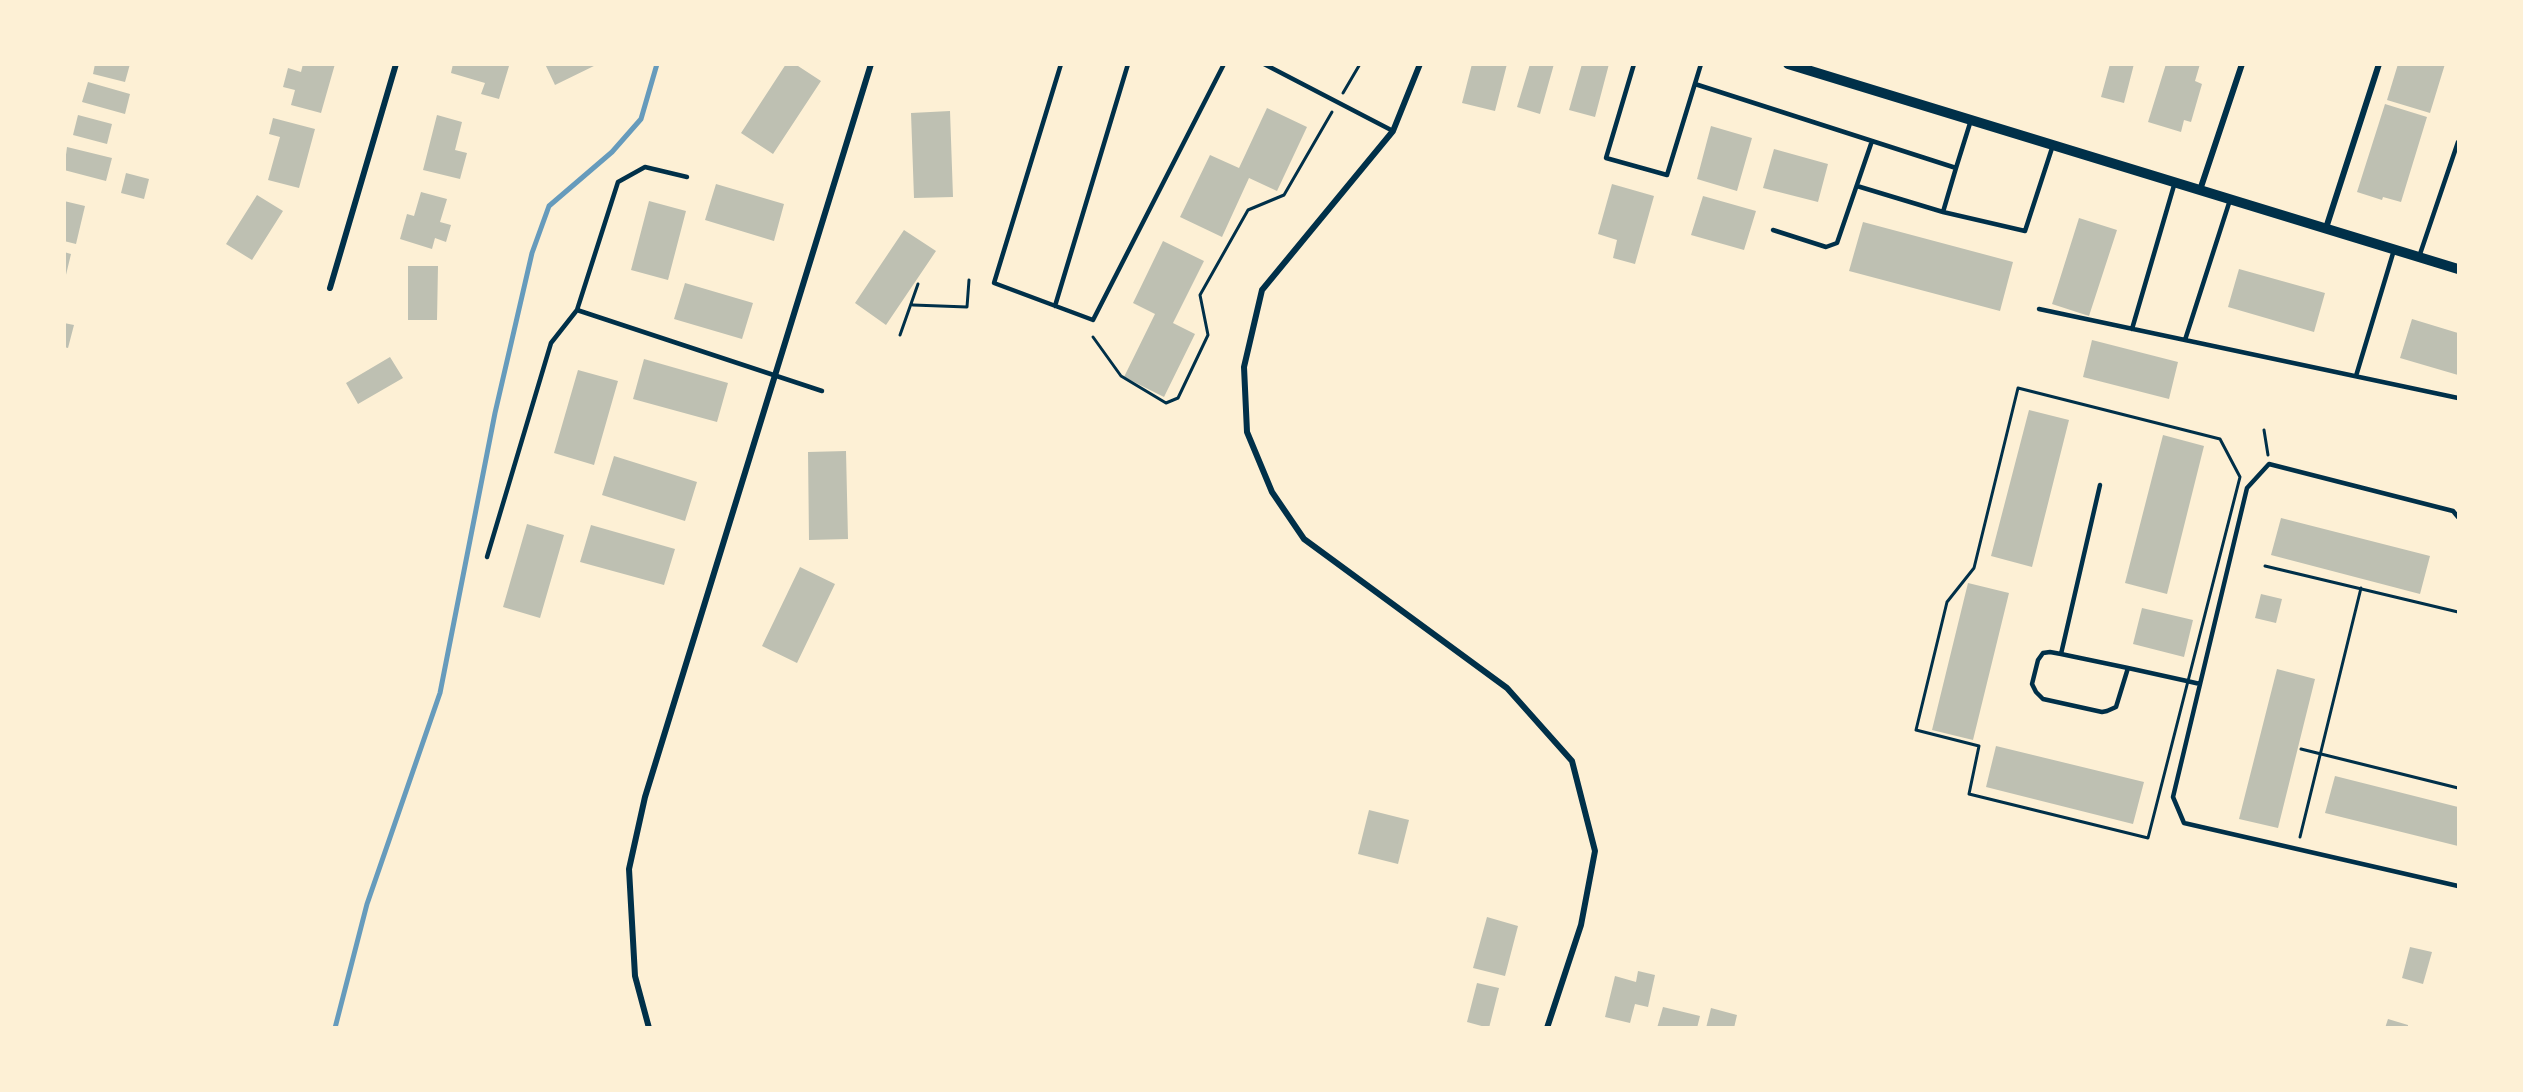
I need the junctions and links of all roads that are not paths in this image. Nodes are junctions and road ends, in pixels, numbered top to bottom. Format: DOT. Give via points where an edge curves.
graph roads {
  1 [pos="396,64"];
  2 [pos="871,64"];
  3 [pos="1061,64"];
  4 [pos="1128,64"];
  5 [pos="1224,64"];
  6 [pos="1264,64"];
  7 [pos="1420,64"];
  8 [pos="1634,64"];
  9 [pos="1701,64"];
  10 [pos="1788,64"];
  11 [pos="2242,64"];
  12 [pos="2379,64"];
  13 [pos="1695,84"];
  14 [pos="1971,120"];
  15 [pos="1393,131"];
  16 [pos="1872,141"];
  17 [pos="2458,142"];
  18 [pos="2053,146"];
  19 [pos="1956,168"];
  20 [pos="687,177"];
  21 [pos="2175,182"];
  22 [pos="1857,186"];
  23 [pos="2200,190"];
  24 [pos="2230,199"];
  25 [pos="1943,212"];
  26 [pos="2326,228"];
  27 [pos="1773,230"];
  28 [pos="2395,249"];
  29 [pos="2419,257"];
  30 [pos="2458,269"];
  31 [pos="330,288"];
  32 [pos="1055,306"];
  33 [pos="2039,309"];
  34 [pos="577,310"];
  35 [pos="2132,329"];
  36 [pos="2185,340"];
  37 [pos="775,375"];
  38 [pos="2356,376"];
  39 [pos="822,391"];
  40 [pos="2458,398"];
  41 [pos="2100,485"];
  42 [pos="2458,517"];
  43 [pos="487,557"];
  44 [pos="2061,654"];
  45 [pos="2128,668"];
  46 [pos="2200,684"];
  47 [pos="2458,886"];
  48 [pos="649,1028"];
  49 [pos="1547,1028"];
  1 -- 31 [label="street"];
  2 -- 37 [label="street"];
  3 -- 32 [label="lane" via="994,283"];
  4 -- 32 [label="lane"];
  5 -- 32 [label="lane" via="1093,320"];
  6 -- 15 [label="lane"];
  7 -- 15 [label="street"];
  8 -- 13 [label="lane" via="1606,158 1667,175"];
  9 -- 13 [label="lane"];
  10 -- 14 [label="street"];
  11 -- 23 [label="street"];
  12 -- 26 [label="street"];
  13 -- 16 [label="lane"];
  14 -- 18 [label="street"];
  14 -- 19 [label="lane"];
  15 -- 49 [label="street" via="1262,290 1244,367 1247,432 1272,492 1304,539 1507,688 1572,761 1595,851 1581,925"];
  16 -- 19 [label="lane"];
  16 -- 22 [label="lane"];
  17 -- 29 [label="lane"];
  18 -- 21 [label="street"];
  18 -- 25 [label="lane" via="2025,231"];
  19 -- 25 [label="lane"];
  20 -- 34 [label="lane" via="645,167 618,182"];
  21 -- 23 [label="street"];
  21 -- 35 [label="lane"];
  22 -- 25 [label="lane"];
  22 -- 27 [label="lane" via="1837,243 1826,247"];
  23 -- 24 [label="street"];
  24 -- 26 [label="street"];
  24 -- 36 [label="lane"];
  26 -- 28 [label="street"];
  28 -- 29 [label="street"];
  28 -- 38 [label="lane"];
  29 -- 30 [label="street"];
  33 -- 35 [label="lane"];
  34 -- 37 [label="lane"];
  34 -- 43 [label="lane" via="551,342"];
  35 -- 36 [label="lane"];
  36 -- 38 [label="lane"];
  37 -- 39 [label="lane"];
  37 -- 48 [label="street" via="645,797 629,869 634,976"];
  38 -- 40 [label="lane"];
  41 -- 44 [label="lane"];
  42 -- 46 [label="lane" via="2453,511 2269,464 2247,488"];
  44 -- 45 [label="lane"];
  44 -- 45 [label="lane" via="2050,652 2038,660 2032,684 2043,699 2107,711 2116,707"];
  45 -- 46 [label="lane"];
  46 -- 47 [label="lane" via="2173,796 2184,823"];
}
